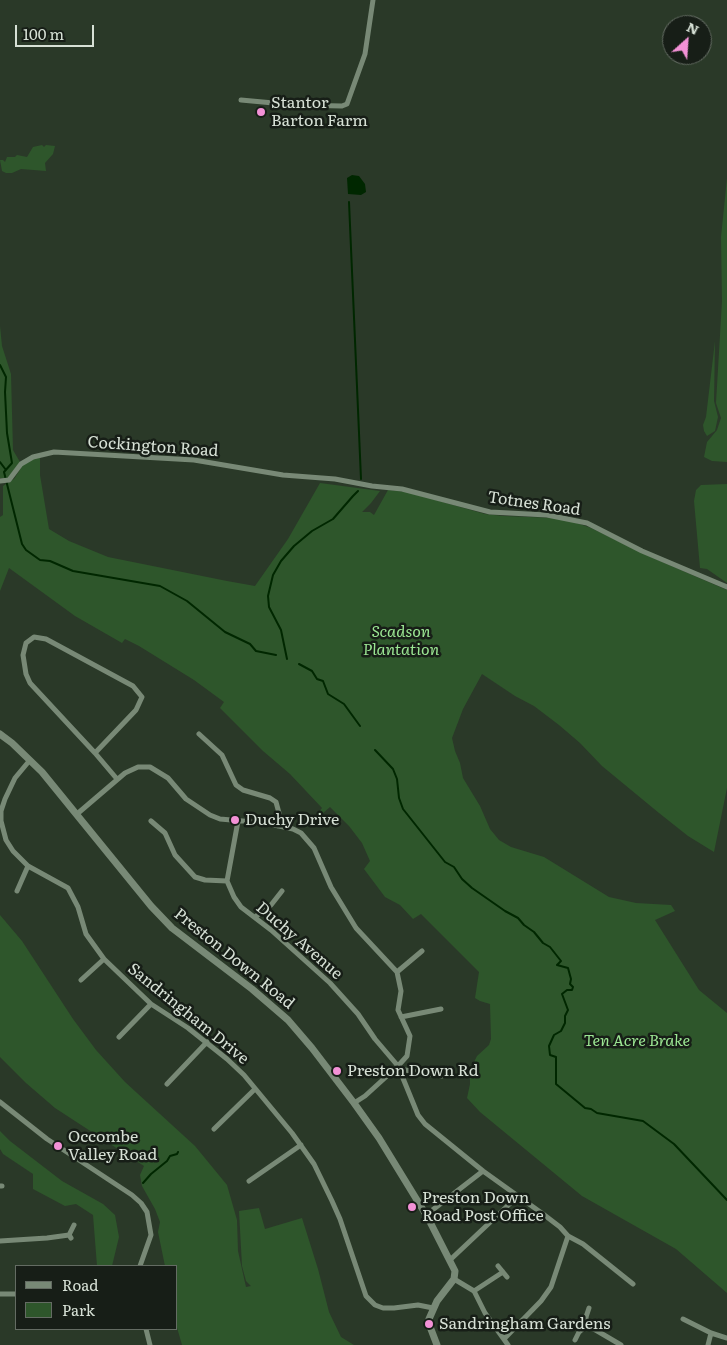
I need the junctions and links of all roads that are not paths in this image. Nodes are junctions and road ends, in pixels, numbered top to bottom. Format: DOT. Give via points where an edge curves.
graph roads {
  1 [pos="373,0"];
  2 [pos="241,100"];
  3 [pos="2,481"];
  4 [pos="358,484"];
  5 [pos="727,587"];
  6 [pos="0,734"];
  7 [pos="199,734"];
  8 [pos="95,753"];
  9 [pos="30,760"];
  10 [pos="117,779"];
  11 [pos="77,814"];
  12 [pos="238,821"];
  13 [pos="151,822"];
  14 [pos="278,826"];
  15 [pos="28,866"];
  16 [pos="227,881"];
  17 [pos="17,891"];
  18 [pos="282,891"];
  19 [pos="255,918"];
  20 [pos="422,951"];
  21 [pos="104,959"];
  22 [pos="397,972"];
  23 [pos="81,980"];
  24 [pos="151,1004"];
  25 [pos="441,1009"];
  26 [pos="401,1017"];
  27 [pos="119,1038"];
  28 [pos="207,1042"];
  29 [pos="398,1068"];
  30 [pos="442,1076"];
  31 [pos="167,1084"];
  32 [pos="255,1089"];
  33 [pos="0,1102"];
  34 [pos="354,1103"];
  35 [pos="214,1129"];
  36 [pos="301,1145"];
  37 [pos="483,1171"];
  38 [pos="249,1181"];
  39 [pos="518,1196"];
  40 [pos="426,1215"];
  41 [pos="74,1225"];
  42 [pos="568,1236"];
  43 [pos="47,1238"];
  44 [pos="0,1241"];
  45 [pos="52,1244"];
  46 [pos="450,1260"];
  47 [pos="140,1265"];
  48 [pos="498,1266"];
  49 [pos="503,1272"];
  50 [pos="507,1277"];
  51 [pos="454,1279"];
  52 [pos="633,1284"];
  53 [pos="474,1291"];
  54 [pos="0,1294"];
  55 [pos="15,1294"];
  56 [pos="433,1308"];
  57 [pos="589,1308"];
  58 [pos="683,1319"];
  59 [pos="587,1325"];
  60 [pos="146,1330"];
  61 [pos="712,1333"];
  62 [pos="727,1338"];
  63 [pos="504,1339"];
  64 [pos="575,1340"];
  65 [pos="150,1345"];
  66 [pos="437,1345"];
  67 [pos="508,1345"];
  68 [pos="621,1345"];
  69 [pos="708,1345"];
  1 -- 2 [label="street" via="364,54 347,104 295,105"];
  3 -- 4 [label="street, Cockington Road" via="9,480 22,464 33,457 54,452 194,460"];
  4 -- 5 [label="street, Totnes Road" via="402,489 496,513 547,515 587,523 657,558"];
  6 -- 9 [label="street, Preston Down Road"];
  7 -- 14 [label="street" via="222,755 236,785 276,802"];
  8 -- 8 [label="street" via="30,683 23,655 26,643 34,637 46,639 133,686 142,697 136,710"];
  8 -- 10 [label="street"];
  9 -- 11 [label="street, Preston Down Road"];
  9 -- 15 [label="street, Sandringham Drive" via="15,778 1,811 6,840"];
  10 -- 11 [label="street"];
  10 -- 12 [label="street" via="138,767 150,767 168,778 186,799 199,808 220,819"];
  11 -- 34 [label="street, Preston Down Road" via="172,928 252,988 288,1020"];
  12 -- 14 [label="street"];
  12 -- 16 [label="street"];
  13 -- 16 [label="street" via="165,834 175,855 196,877"];
  14 -- 22 [label="street" via="293,830 308,840 356,928"];
  15 -- 17 [label="street"];
  15 -- 21 [label="street, Sandringham Drive" via="68,888 74,896 86,934"];
  16 -- 19 [label="street, Duchy Avenue" via="241,907"];
  18 -- 19 [label="street"];
  19 -- 29 [label="street, Duchy Avenue" via="330,983"];
  20 -- 22 [label="street"];
  21 -- 23 [label="street"];
  21 -- 24 [label="street, Sandringham Drive"];
  22 -- 26 [label="street"];
  24 -- 27 [label="street"];
  24 -- 28 [label="street, Sandringham Drive"];
  25 -- 26 [label="street"];
  26 -- 29 [label="street" via="410,1036 407,1056"];
  28 -- 31 [label="street"];
  28 -- 32 [label="street, Sandringham Drive"];
  29 -- 30 [label="street"];
  29 -- 34 [label="street"];
  29 -- 37 [label="street" via="425,1124"];
  32 -- 35 [label="street"];
  32 -- 36 [label="street, Sandringham Drive"];
  33 -- 47 [label="street" via="47,1139 141,1203 147,1212 151,1235"];
  34 -- 40 [label="street, Preston Down Road"];
  36 -- 38 [label="street"];
  36 -- 56 [label="street, Sandringham Drive" via="322,1178 340,1219 366,1296 383,1308 418,1305"];
  37 -- 39 [label="street"];
  37 -- 40 [label="street"];
  39 -- 42 [label="street"];
  39 -- 46 [label="street"];
  40 -- 46 [label="street, Preston Down Road"];
  41 -- 43 [label="street" via="70,1236"];
  42 -- 52 [label="street"];
  42 -- 63 [label="street" via="551,1287"];
  43 -- 44 [label="street"];
  43 -- 45 [label="street"];
  46 -- 51 [label="street, Preston Down Road" via="455,1271"];
  48 -- 49 [label="street"];
  49 -- 50 [label="street"];
  49 -- 53 [label="street"];
  51 -- 53 [label="street"];
  51 -- 56 [label="street"];
  53 -- 63 [label="street"];
  54 -- 55 [label="street"];
  56 -- 66 [label="street" via="429,1324"];
  57 -- 59 [label="street"];
  58 -- 61 [label="street"];
  59 -- 64 [label="street"];
  59 -- 68 [label="street"];
  60 -- 65 [label="street"];
  61 -- 62 [label="street"];
  61 -- 69 [label="street"];
  63 -- 67 [label="street"];
}
